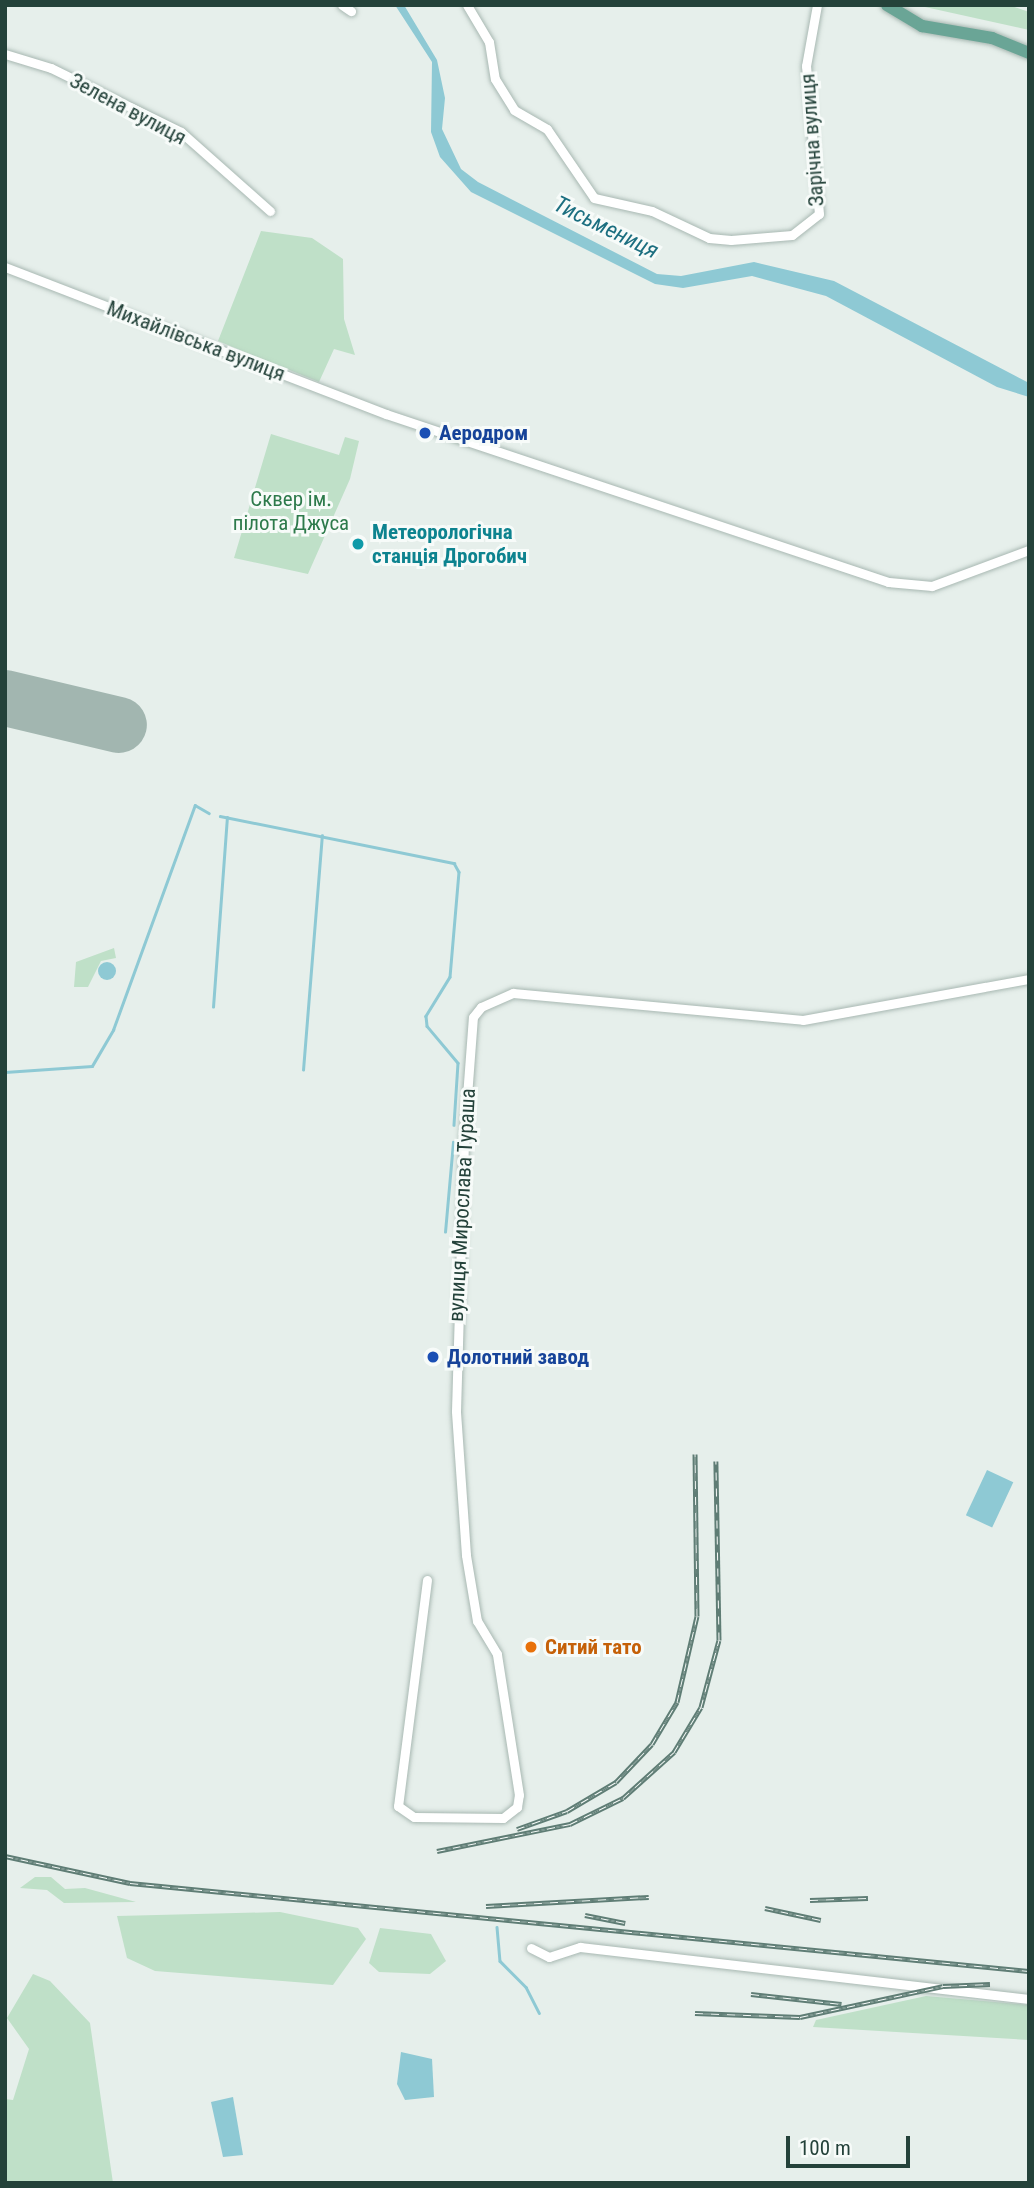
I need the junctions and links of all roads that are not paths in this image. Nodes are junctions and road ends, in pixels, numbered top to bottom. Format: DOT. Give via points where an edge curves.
graph roads {
  1 [pos="342,5"];
  2 [pos="467,5"];
  3 [pos="817,5"];
  4 [pos="887,5"];
  5 [pos="351,12"];
  6 [pos="1029,53"];
  7 [pos="5,54"];
  8 [pos="270,211"];
  9 [pos="5,267"];
  10 [pos="1029,550"];
  11 [pos="1029,979"];
  12 [pos="427,1580"];
  13 [pos="531,1948"];
  14 [pos="1029,1999"];
  1 -- 5 [label="street"];
  2 -- 3 [label="street, Зарічна вулиця" via="489,42 495,79 514,110 547,129 594,198 652,211 709,238 731,240 792,234 819,214 806,66"];
  4 -- 6 [label="main road" via="922,26 992,38"];
  7 -- 8 [label="street, Зелена вулиця" via="51,68 181,132"];
  9 -- 10 [label="street, Михайлівська вулиця" via="386,414 898,584 932,586"];
  11 -- 12 [label="street, вулиця Мирослава Тураша" via="803,1020 513,993 481,1007 470,1041 464,1136 456,1411 466,1555 477,1621 497,1654 519,1795 517,1807 503,1818 414,1817 398,1806"];
  13 -- 14 [label="street" via="549,1957 580,1947"];
}
